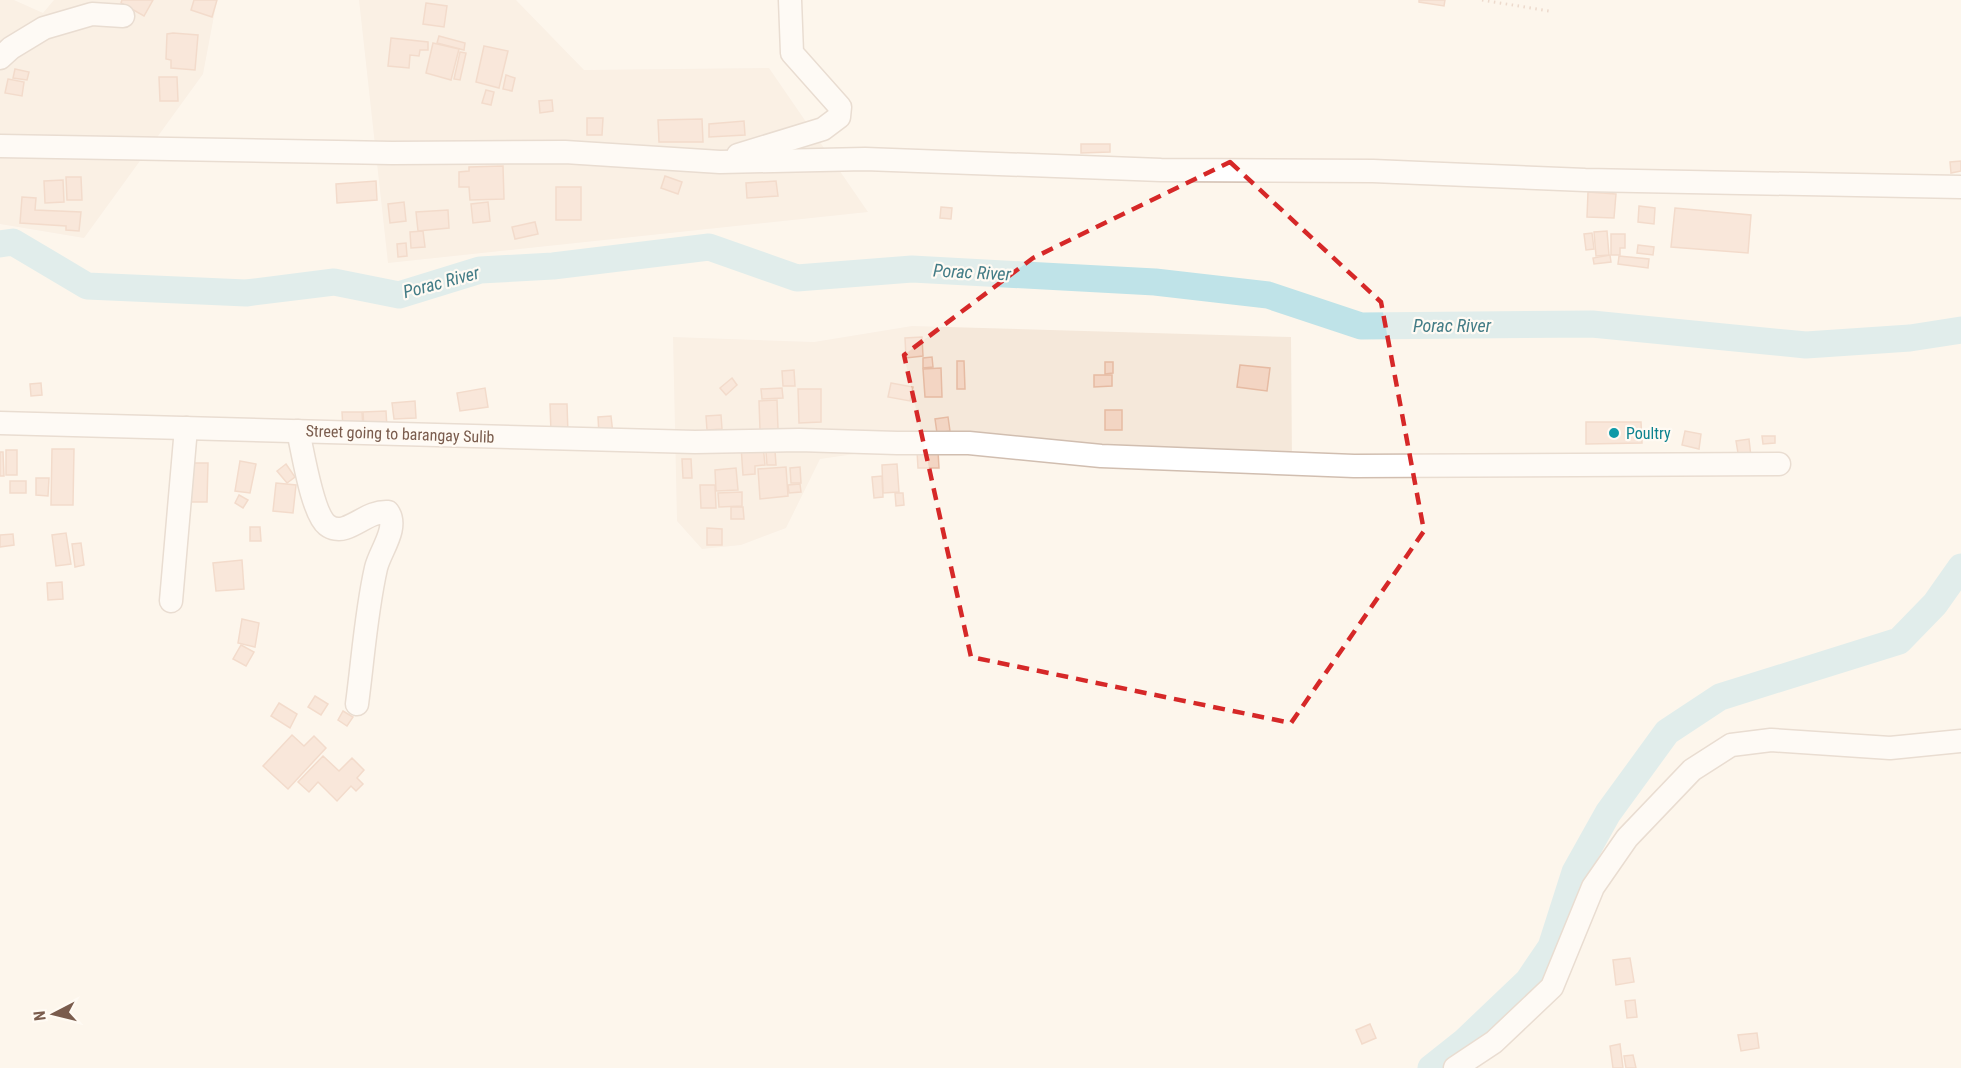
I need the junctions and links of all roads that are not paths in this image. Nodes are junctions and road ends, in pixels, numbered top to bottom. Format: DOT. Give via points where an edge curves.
graph roads {
  1 [pos="790,0"];
  2 [pos="123,16"];
  3 [pos="0,58"];
  4 [pos="0,146"];
  5 [pos="720,162"];
  6 [pos="1961,187"];
  7 [pos="0,423"];
  8 [pos="186,428"];
  9 [pos="298,431"];
  10 [pos="1779,464"];
  11 [pos="171,601"];
  12 [pos="357,704"];
  13 [pos="1961,741"];
  14 [pos="1455,1068"];
  1 -- 5 [label="street" via="792,53 840,107 839,117 823,129"];
  2 -- 3 [label="street" via="92,14 44,28"];
  4 -- 5 [label="street" via="565,152"];
  5 -- 6 [label="street" via="865,159 1161,170 1373,171 1585,180"];
  7 -- 8 [label="street, Street going to barangay Sulib"];
  8 -- 9 [label="street, Street going to barangay Sulib"];
  8 -- 11 [label="street"];
  9 -- 10 [label="street, Street going to barangay Sulib" via="695,442 969,443 1101,456 1354,465"];
  9 -- 12 [label="street" via="316,508 326,525 336,530 378,512 391,516 391,528 376,566"];
  13 -- 14 [label="street" via="1890,748 1771,740 1731,745 1692,770 1627,838 1593,887 1552,987 1494,1042"];
}
